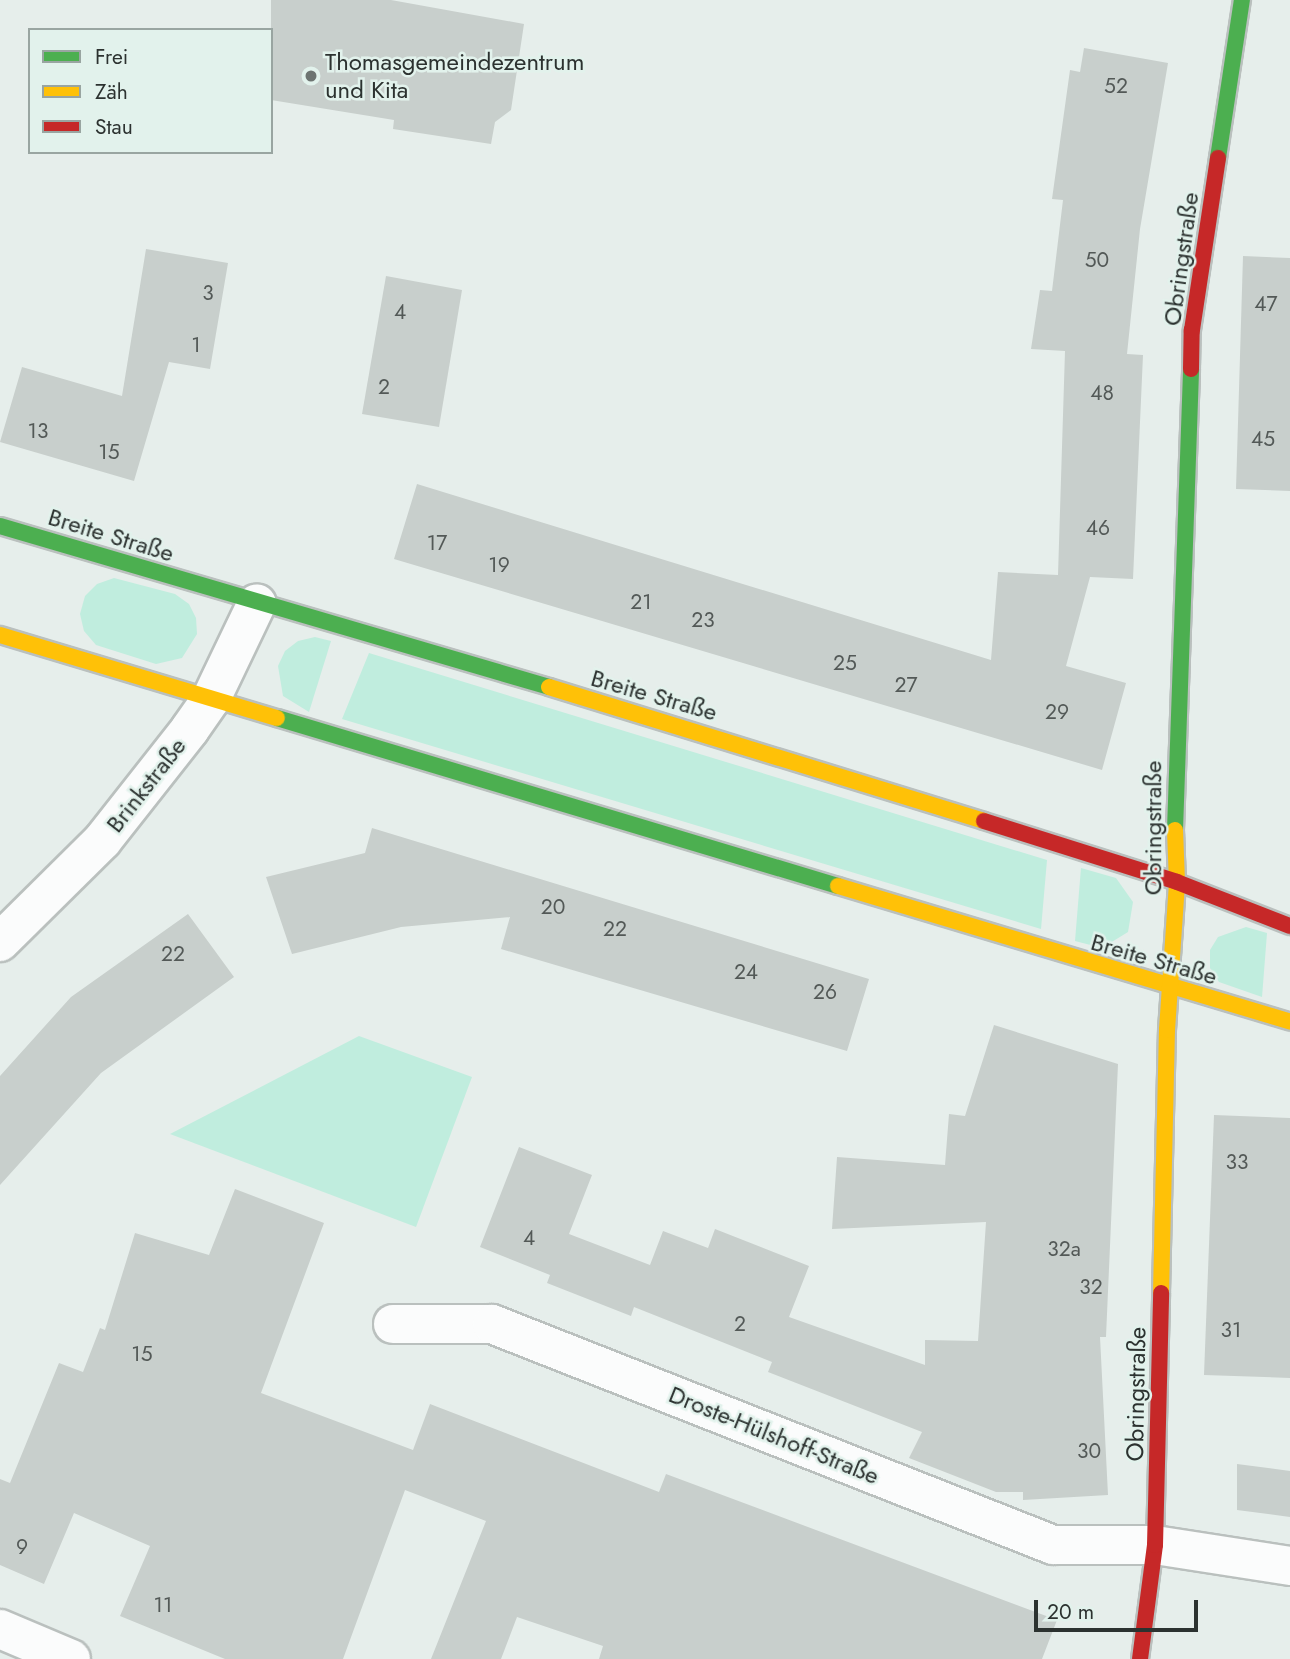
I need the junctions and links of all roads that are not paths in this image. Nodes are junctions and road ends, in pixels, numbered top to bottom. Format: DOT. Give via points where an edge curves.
graph roads {
  1 [pos="1242,0"];
  2 [pos="0,526"];
  3 [pos="257,603"];
  4 [pos="0,635"];
  5 [pos="211,699"];
  6 [pos="1177,882"];
  7 [pos="1290,926"];
  8 [pos="0,942"];
  9 [pos="1172,989"];
  10 [pos="1290,1022"];
  11 [pos="393,1324"];
  12 [pos="1155,1545"];
  13 [pos="1290,1566"];
  14 [pos="0,1629"];
  15 [pos="71,1659"];
  16 [pos="1140,1659"];
  1 -- 6 [label="street, Obringstraße" via="1192,330 1174,803"];
  2 -- 3 [label="street, Breite Straße"];
  3 -- 5 [label="street, Brinkstraße"];
  3 -- 6 [label="street, Breite Straße" via="740,743"];
  4 -- 5 [label="street, Breite Straße"];
  5 -- 8 [label="street, Brinkstraße" via="102,841"];
  5 -- 9 [label="street, Breite Straße"];
  6 -- 7 [label="street, Breite Straße"];
  6 -- 9 [label="street, Obringstraße"];
  9 -- 10 [label="street, Breite Straße"];
  9 -- 12 [label="street, Obringstraße" via="1166,1062"];
  11 -- 12 [label="street, Droste-Hülshoff-Straße" via="492,1324 1053,1545"];
  12 -- 13 [label="street, Droste-Hülshoff-Straße"];
  12 -- 16 [label="street, Obringstraße"];
  14 -- 15 [label="street"];
}
